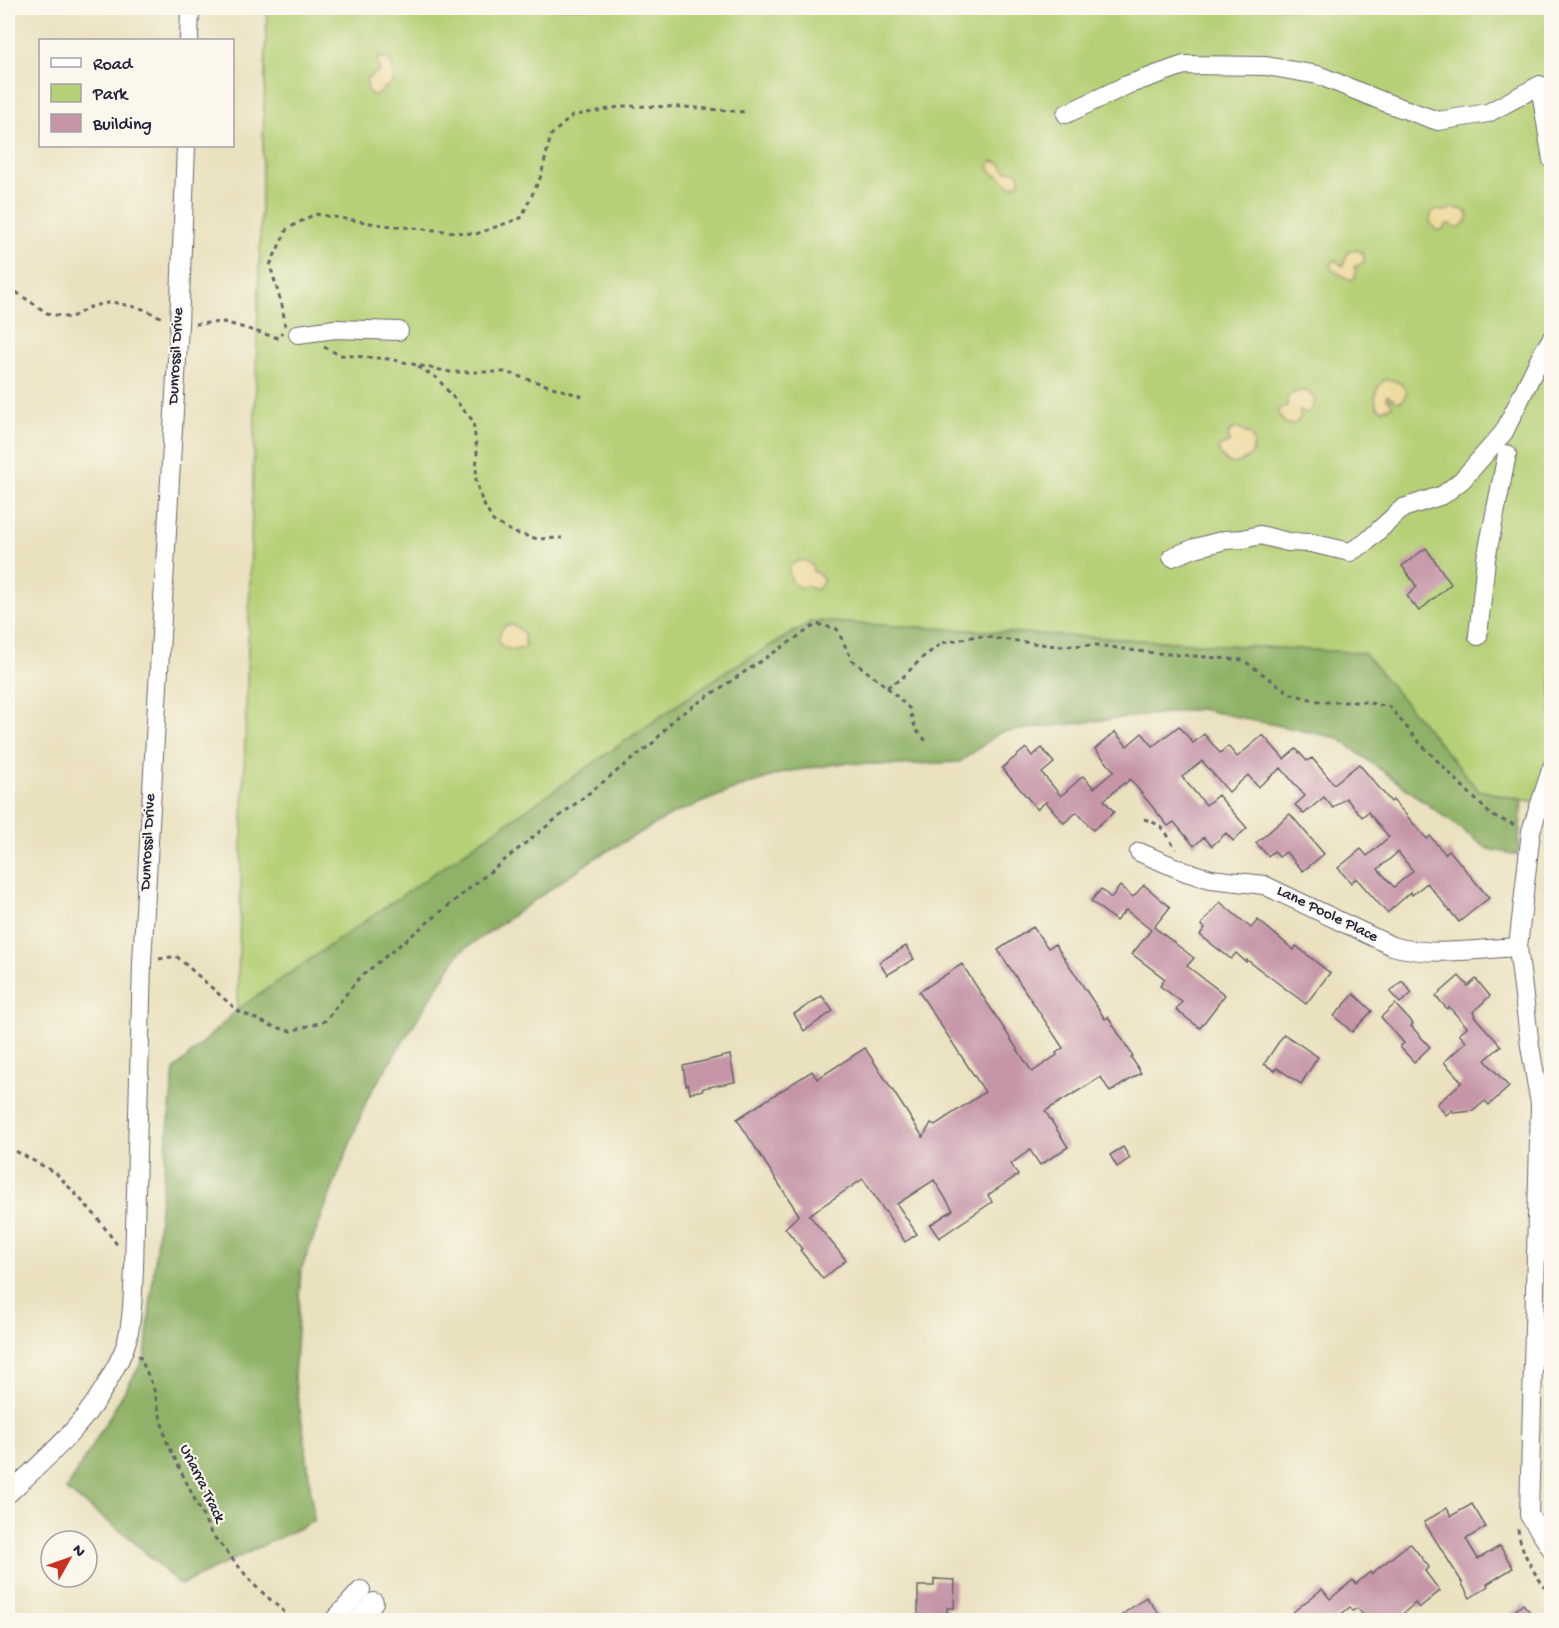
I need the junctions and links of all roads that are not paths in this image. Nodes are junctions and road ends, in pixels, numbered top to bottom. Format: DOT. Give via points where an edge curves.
graph roads {
  1 [pos="190,8"];
  2 [pos="189,39"];
  3 [pos="1546,81"];
  4 [pos="1066,114"];
  5 [pos="186,147"];
  6 [pos="1551,160"];
  7 [pos="291,330"];
  8 [pos="399,331"];
  9 [pos="1551,338"];
  10 [pos="1507,454"];
  11 [pos="1172,557"];
  12 [pos="1478,636"];
  13 [pos="1551,767"];
  14 [pos="1139,852"];
  15 [pos="1518,947"];
  16 [pos="8,1494"];
  17 [pos="1551,1550"];
  18 [pos="334,1620"];
  19 [pos="358,1620"];
  1 -- 2 [label="street"];
  3 -- 4 [label="street" via="1488,113 1438,121 1318,75 1266,66 1184,65 1127,85"];
  3 -- 6 [label="street"];
  5 -- 16 [label="street, Dunrossil Drive" via="142,962 129,1332 108,1383 80,1425"];
  7 -- 8 [label="street"];
  9 -- 11 [label="street" via="1504,432 1462,480 1443,495 1403,508 1366,543 1350,552 1260,535 1225,540"];
  10 -- 12 [label="street" via="1486,559"];
  13 -- 15 [label="street" via="1531,831"];
  14 -- 15 [label="street, Lane Poole Place" via="1210,879 1264,885 1406,950"];
  15 -- 17 [label="street" via="1540,1104 1529,1515"];
  18 -- 19 [label="street" via="367,1596"];
}
